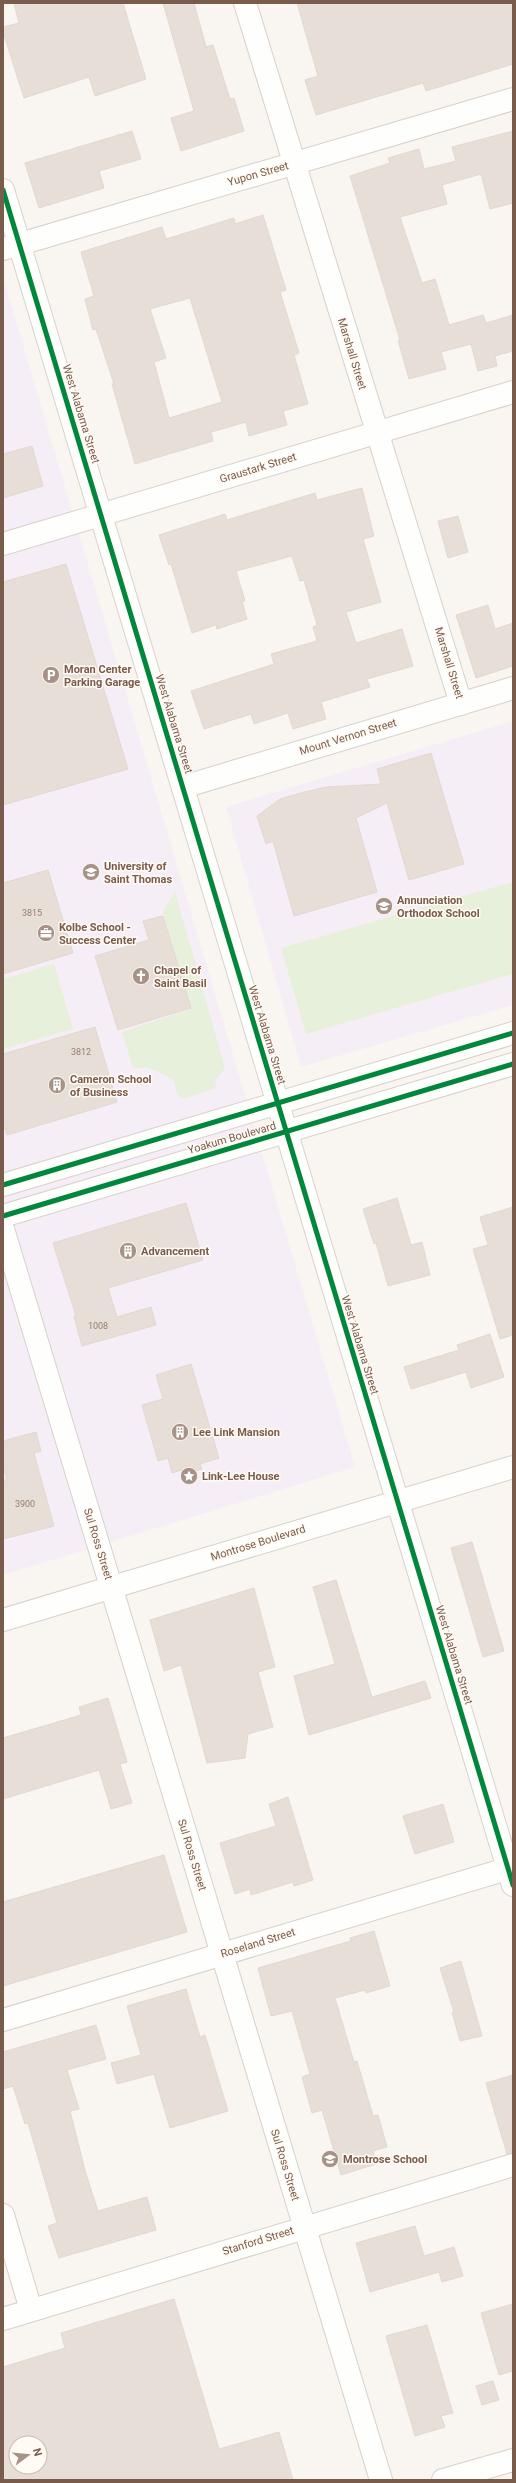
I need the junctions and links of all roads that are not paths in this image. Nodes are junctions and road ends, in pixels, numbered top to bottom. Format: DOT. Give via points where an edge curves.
graph roads {
  1 [pos="245,3"];
  2 [pos="513,99"];
  3 [pos="293,164"];
  4 [pos="3,190"];
  5 [pos="11,247"];
  6 [pos="513,392"];
  7 [pos="377,433"];
  8 [pos="100,515"];
  9 [pos="3,544"];
  10 [pos="513,688"];
  11 [pos="461,704"];
  12 [pos="183,787"];
  13 [pos="513,1033"];
  14 [pos="513,1064"];
  15 [pos="277,1102"];
  16 [pos="286,1133"];
  17 [pos="3,1185"];
  18 [pos="3,1216"];
  19 [pos="3,1229"];
  20 [pos="513,1467"];
  21 [pos="397,1502"];
  22 [pos="111,1587"];
  23 [pos="3,1620"];
  24 [pos="511,1874"];
  25 [pos="222,1954"];
  26 [pos="3,2020"];
  27 [pos="513,2165"];
  28 [pos="3,2215"];
  29 [pos="304,2227"];
  30 [pos="31,2310"];
  31 [pos="3,2319"];
  32 [pos="513,2460"];
  33 [pos="381,2480"];
  34 [pos="443,2480"];
  1 -- 3 [label="street, Marshall Street"];
  2 -- 3 [label="street, Yupon Street"];
  3 -- 5 [label="street, Yupon Street"];
  3 -- 7 [label="street, Marshall Street"];
  4 -- 5 [label="street, West Alabama Street"];
  5 -- 8 [label="street, West Alabama Street"];
  6 -- 7 [label="street, Graustark Street"];
  7 -- 8 [label="street, Graustark Street"];
  7 -- 11 [label="street, Marshall Street"];
  8 -- 9 [label="street, Graustark Street"];
  8 -- 12 [label="street, West Alabama Street"];
  10 -- 11 [label="street, Mount Vernon Street"];
  11 -- 12 [label="street, Mount Vernon Street"];
  12 -- 15 [label="street, West Alabama Street"];
  13 -- 15 [label="street, Yoakum Boulevard"];
  14 -- 16 [label="street, Yoakum Boulevard"];
  15 -- 16 [label="street, West Alabama Street"];
  15 -- 17 [label="street, Yoakum Boulevard"];
  16 -- 18 [label="street, Yoakum Boulevard"];
  16 -- 21 [label="street, West Alabama Street"];
  19 -- 22 [label="street, Sul Ross Street"];
  20 -- 21 [label="street, Montrose Boulevard"];
  21 -- 22 [label="street, Montrose Boulevard"];
  21 -- 24 [label="street, West Alabama Street"];
  22 -- 23 [label="street, Montrose Boulevard"];
  22 -- 25 [label="street, Sul Ross Street"];
  24 -- 25 [label="street, Roseland Street"];
  25 -- 26 [label="street, Roseland Street"];
  25 -- 29 [label="street, Sul Ross Street"];
  27 -- 29 [label="street, Stanford Street"];
  28 -- 30 [label="street"];
  29 -- 30 [label="street, Stanford Street"];
  29 -- 33 [label="street, Sul Ross Street"];
  30 -- 31 [label="street, Stanford Street"];
  32 -- 34 [label="street"];
}
